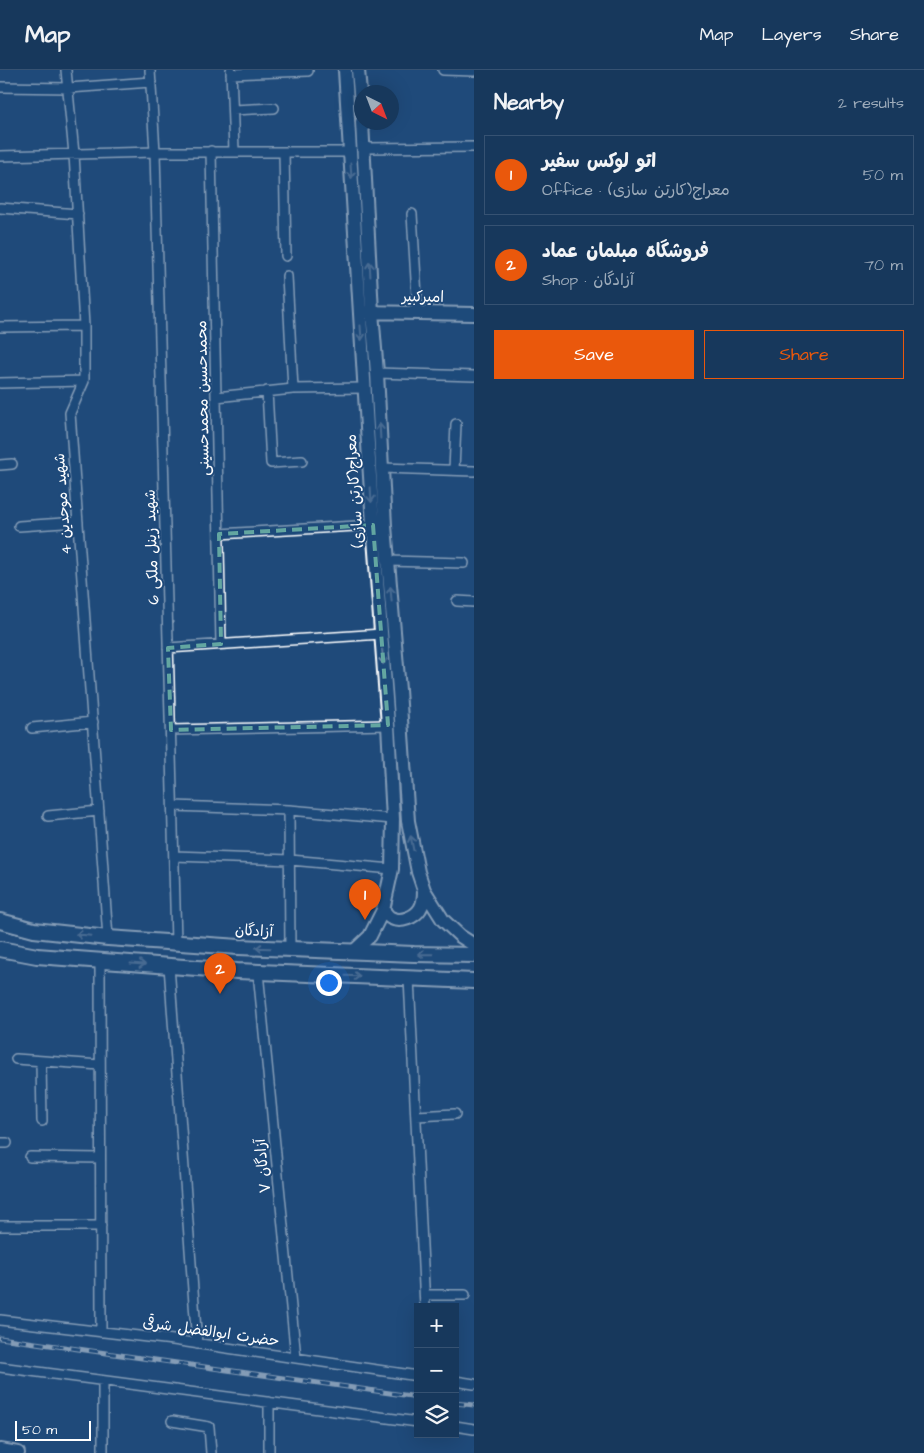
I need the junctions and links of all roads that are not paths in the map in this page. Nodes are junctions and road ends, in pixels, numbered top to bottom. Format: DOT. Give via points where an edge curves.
graph roads {
  1 [pos="66,70"];
  2 [pos="150,70"];
  3 [pos="345,70"];
  4 [pos="358,70"];
  5 [pos="443,70"];
  6 [pos="308,71"];
  7 [pos="474,71"];
  8 [pos="231,72"];
  9 [pos="151,82"];
  10 [pos="359,85"];
  11 [pos="0,87"];
  12 [pos="69,88"];
  13 [pos="274,108"];
  14 [pos="233,110"];
  15 [pos="363,130"];
  16 [pos="474,147"];
  17 [pos="364,148"];
  18 [pos="211,151"];
  19 [pos="155,152"];
  20 [pos="234,152"];
  21 [pos="284,152"];
  22 [pos="350,152"];
  23 [pos="74,154"];
  24 [pos="0,156"];
  25 [pos="0,208"];
  26 [pos="78,214"];
  27 [pos="412,214"];
  28 [pos="286,256"];
  29 [pos="287,276"];
  30 [pos="366,312"];
  31 [pos="418,313"];
  32 [pos="474,314"];
  33 [pos="84,326"];
  34 [pos="0,327"];
  35 [pos="378,373"];
  36 [pos="474,376"];
  37 [pos="84,382"];
  38 [pos="0,383"];
  39 [pos="365,388"];
  40 [pos="293,389"];
  41 [pos="267,392"];
  42 [pos="216,396"];
  43 [pos="456,424"];
  44 [pos="302,461"];
  45 [pos="12,464"];
  46 [pos="0,465"];
  47 [pos="382,468"];
  48 [pos="454,470"];
  49 [pos="474,471"];
  50 [pos="78,522"];
  51 [pos="372,525"];
  52 [pos="20,526"];
  53 [pos="219,534"];
  54 [pos="388,561"];
  55 [pos="464,563"];
  56 [pos="457,601"];
  57 [pos="474,602"];
  58 [pos="382,634"];
  59 [pos="221,644"];
  60 [pos="168,648"];
  61 [pos="92,722"];
  62 [pos="388,725"];
  63 [pos="32,728"];
  64 [pos="170,730"];
  65 [pos="173,806"];
  66 [pos="289,810"];
  67 [pos="99,811"];
  68 [pos="48,816"];
  69 [pos="393,819"];
  70 [pos="174,856"];
  71 [pos="290,860"];
  72 [pos="392,869"];
  73 [pos="424,890"];
  74 [pos="383,910"];
  75 [pos="0,921"];
  76 [pos="34,930"];
  77 [pos="0,932"];
  78 [pos="108,938"];
  79 [pos="176,942"];
  80 [pos="474,945"];
  81 [pos="290,949"];
  82 [pos="0,950"];
  83 [pos="353,952"];
  84 [pos="474,955"];
  85 [pos="37,956"];
  86 [pos="0,959"];
  87 [pos="100,961"];
  88 [pos="169,966"];
  89 [pos="258,972"];
  90 [pos="408,978"];
  91 [pos="474,981"];
  92 [pos="16,1059"];
  93 [pos="41,1061"];
  94 [pos="100,1065"];
  95 [pos="455,1114"];
  96 [pos="416,1116"];
  97 [pos="42,1121"];
  98 [pos="30,1157"];
  99 [pos="100,1158"];
  100 [pos="0,1226"];
  101 [pos="101,1226"];
  102 [pos="425,1295"];
  103 [pos="465,1295"];
  104 [pos="426,1303"];
  105 [pos="0,1320"];
  106 [pos="101,1332"];
  107 [pos="196,1344"];
  108 [pos="296,1358"];
  109 [pos="0,1368"];
  110 [pos="414,1375"];
  111 [pos="103,1381"];
  112 [pos="459,1382"];
  113 [pos="474,1384"];
  114 [pos="269,1402"];
  115 [pos="172,1421"];
  116 [pos="414,1421"];
  117 [pos="459,1427"];
  118 [pos="474,1429"];
  119 [pos="0,1450"];
  120 [pos="18,1453"];
  121 [pos="104,1453"];
  122 [pos="211,1453"];
  123 [pos="269,1453"];
  1 -- 12 [label="street, 4 شهید موحدین"];
  2 -- 9 [label="street, 6 شهید زینل ملکی"];
  3 -- 22 [label="street, معراج(کارتن سازی)"];
  4 -- 10 [label="street"];
  5 -- 7 [label="street"];
  6 -- 8 [label="street"];
  8 -- 14 [label="street"];
  9 -- 12 [label="street"];
  9 -- 19 [label="street, 6 شهید زینل ملکی"];
  11 -- 12 [label="street"];
  12 -- 23 [label="street, 4 شهید موحدین"];
  13 -- 14 [label="street"];
  14 -- 20 [label="street"];
  15 -- 17 [label="street, معراج(کارتن سازی)"];
  16 -- 17 [label="street"];
  30 -- 17 [label="street, معراج(کارتن سازی), one-way"];
  18 -- 19 [label="street"];
  18 -- 20 [label="street"];
  18 -- 42 [label="street, محمدحسین محمدحسینی"];
  19 -- 23 [label="street"];
  19 -- 60 [label="street, 6 شهید زینل ملکی"];
  20 -- 21 [label="street"];
  21 -- 22 [label="street"];
  21 -- 28 [label="street"];
  22 -- 30 [label="street, معراج(کارتن سازی), one-way"];
  23 -- 24 [label="street"];
  23 -- 26 [label="street, 4 شهید موحدین"];
  25 -- 26 [label="street"];
  26 -- 33 [label="street, 4 شهید موحدین"];
  27 -- 31 [label="street"];
  29 -- 40 [label="street"];
  30 -- 31 [label="street, امیرکبیر"];
  30 -- 35 [label="street, معراج(کارتن سازی)"];
  30 -- 39 [label="street, معراج(کارتن سازی), one-way"];
  31 -- 32 [label="street, امیرکبیر"];
  33 -- 34 [label="street"];
  33 -- 37 [label="street, 4 شهید موحدین"];
  35 -- 36 [label="street"];
  47 -- 35 [label="street, معراج(کارتن سازی), one-way"];
  37 -- 38 [label="street"];
  37 -- 50 [label="street, 4 شهید موحدین" via="70,413"];
  39 -- 40 [label="street"];
  39 -- 51 [label="street, معراج(کارتن سازی), one-way"];
  40 -- 41 [label="street"];
  41 -- 42 [label="street"];
  41 -- 44 [label="street" via="271,463"];
  42 -- 53 [label="street, محمدحسین محمدحسینی"];
  43 -- 48 [label="street"];
  45 -- 46 [label="street"];
  47 -- 48 [label="street"];
  47 -- 54 [label="street, معراج(کارتن سازی)"];
  48 -- 49 [label="street"];
  50 -- 52 [label="street"];
  50 -- 61 [label="street, 4 شهید موحدین"];
  51 -- 53 [label="street"];
  51 -- 58 [label="street, معراج(کارتن سازی)"];
  53 -- 59 [label="street, محمدحسین محمدحسینی"];
  54 -- 55 [label="street"];
  73 -- 54 [label="street, معراج(کارتن سازی), one-way" via="408,821"];
  56 -- 57 [label="street"];
  58 -- 59 [label="street"];
  58 -- 62 [label="street, معراج(کارتن سازی), one-way"];
  59 -- 60 [label="street"];
  60 -- 64 [label="street, 6 شهید زینل ملکی"];
  61 -- 63 [label="street"];
  61 -- 67 [label="street, 4 شهید موحدین"];
  62 -- 64 [label="street"];
  62 -- 69 [label="street, معراج(کارتن سازی)"];
  64 -- 65 [label="street, 6 شهید زینل ملکی"];
  65 -- 66 [label="street"];
  65 -- 70 [label="street, 6 شهید زینل ملکی"];
  66 -- 69 [label="street"];
  66 -- 71 [label="street"];
  67 -- 68 [label="street"];
  67 -- 78 [label="street, 4 شهید موحدین"];
  69 -- 72 [label="street, معراج(کارتن سازی)"];
  70 -- 71 [label="street"];
  70 -- 79 [label="street, 6 شهید زینل ملکی"];
  71 -- 72 [label="street"];
  71 -- 81 [label="street"];
  72 -- 74 [label="street, معراج(کارتن سازی)"];
  73 -- 74 [label="street" via="420,910 412,917 392,918"];
  73 -- 80 [label="street, معراج(کارتن سازی)" via="443,920"];
  74 -- 83 [label="street, معراج(کارتن سازی)" via="370,936"];
  75 -- 76 [label="main road"];
  76 -- 77 [label="main road"];
  78 -- 76 [label="main road, آزادگان, one-way"];
  78 -- 79 [label="main road, آزادگان"];
  81 -- 79 [label="main road, آزادگان, one-way"];
  81 -- 83 [label="main road, آزادگان"];
  82 -- 85 [label="main road"];
  84 -- 83 [label="main road, آزادگان, one-way"];
  85 -- 86 [label="main road"];
  85 -- 87 [label="main road"];
  87 -- 88 [label="main road, one-way"];
  87 -- 94 [label="street"];
  88 -- 89 [label="main road"];
  88 -- 107 [label="street"];
  89 -- 90 [label="main road, one-way"];
  89 -- 108 [label="street, ۷ آزادگان"];
  90 -- 91 [label="main road"];
  90 -- 96 [label="street"];
  92 -- 93 [label="street"];
  93 -- 94 [label="street"];
  93 -- 97 [label="street"];
  94 -- 99 [label="street"];
  95 -- 96 [label="street"];
  96 -- 102 [label="street"];
  98 -- 99 [label="street"];
  99 -- 101 [label="street"];
  100 -- 101 [label="street"];
  101 -- 106 [label="street"];
  102 -- 103 [label="street"];
  102 -- 104 [label="street"];
  105 -- 106 [label="street, حضرت ابوالفضل شرقی"];
  106 -- 107 [label="street, حضرت ابوالفضل شرقی"];
  107 -- 108 [label="street, حضرت ابوالفضل شرقی"];
  108 -- 110 [label="street, حضرت ابوالفضل شرقی"];
  109 -- 111 [label="street"];
  111 -- 114 [label="street"];
  111 -- 121 [label="street"];
  112 -- 113 [label="street"];
  114 -- 116 [label="street"];
  114 -- 123 [label="street"];
  115 -- 122 [label="street" via="209,1426"];
  117 -- 118 [label="street"];
  119 -- 120 [label="street"];
}
